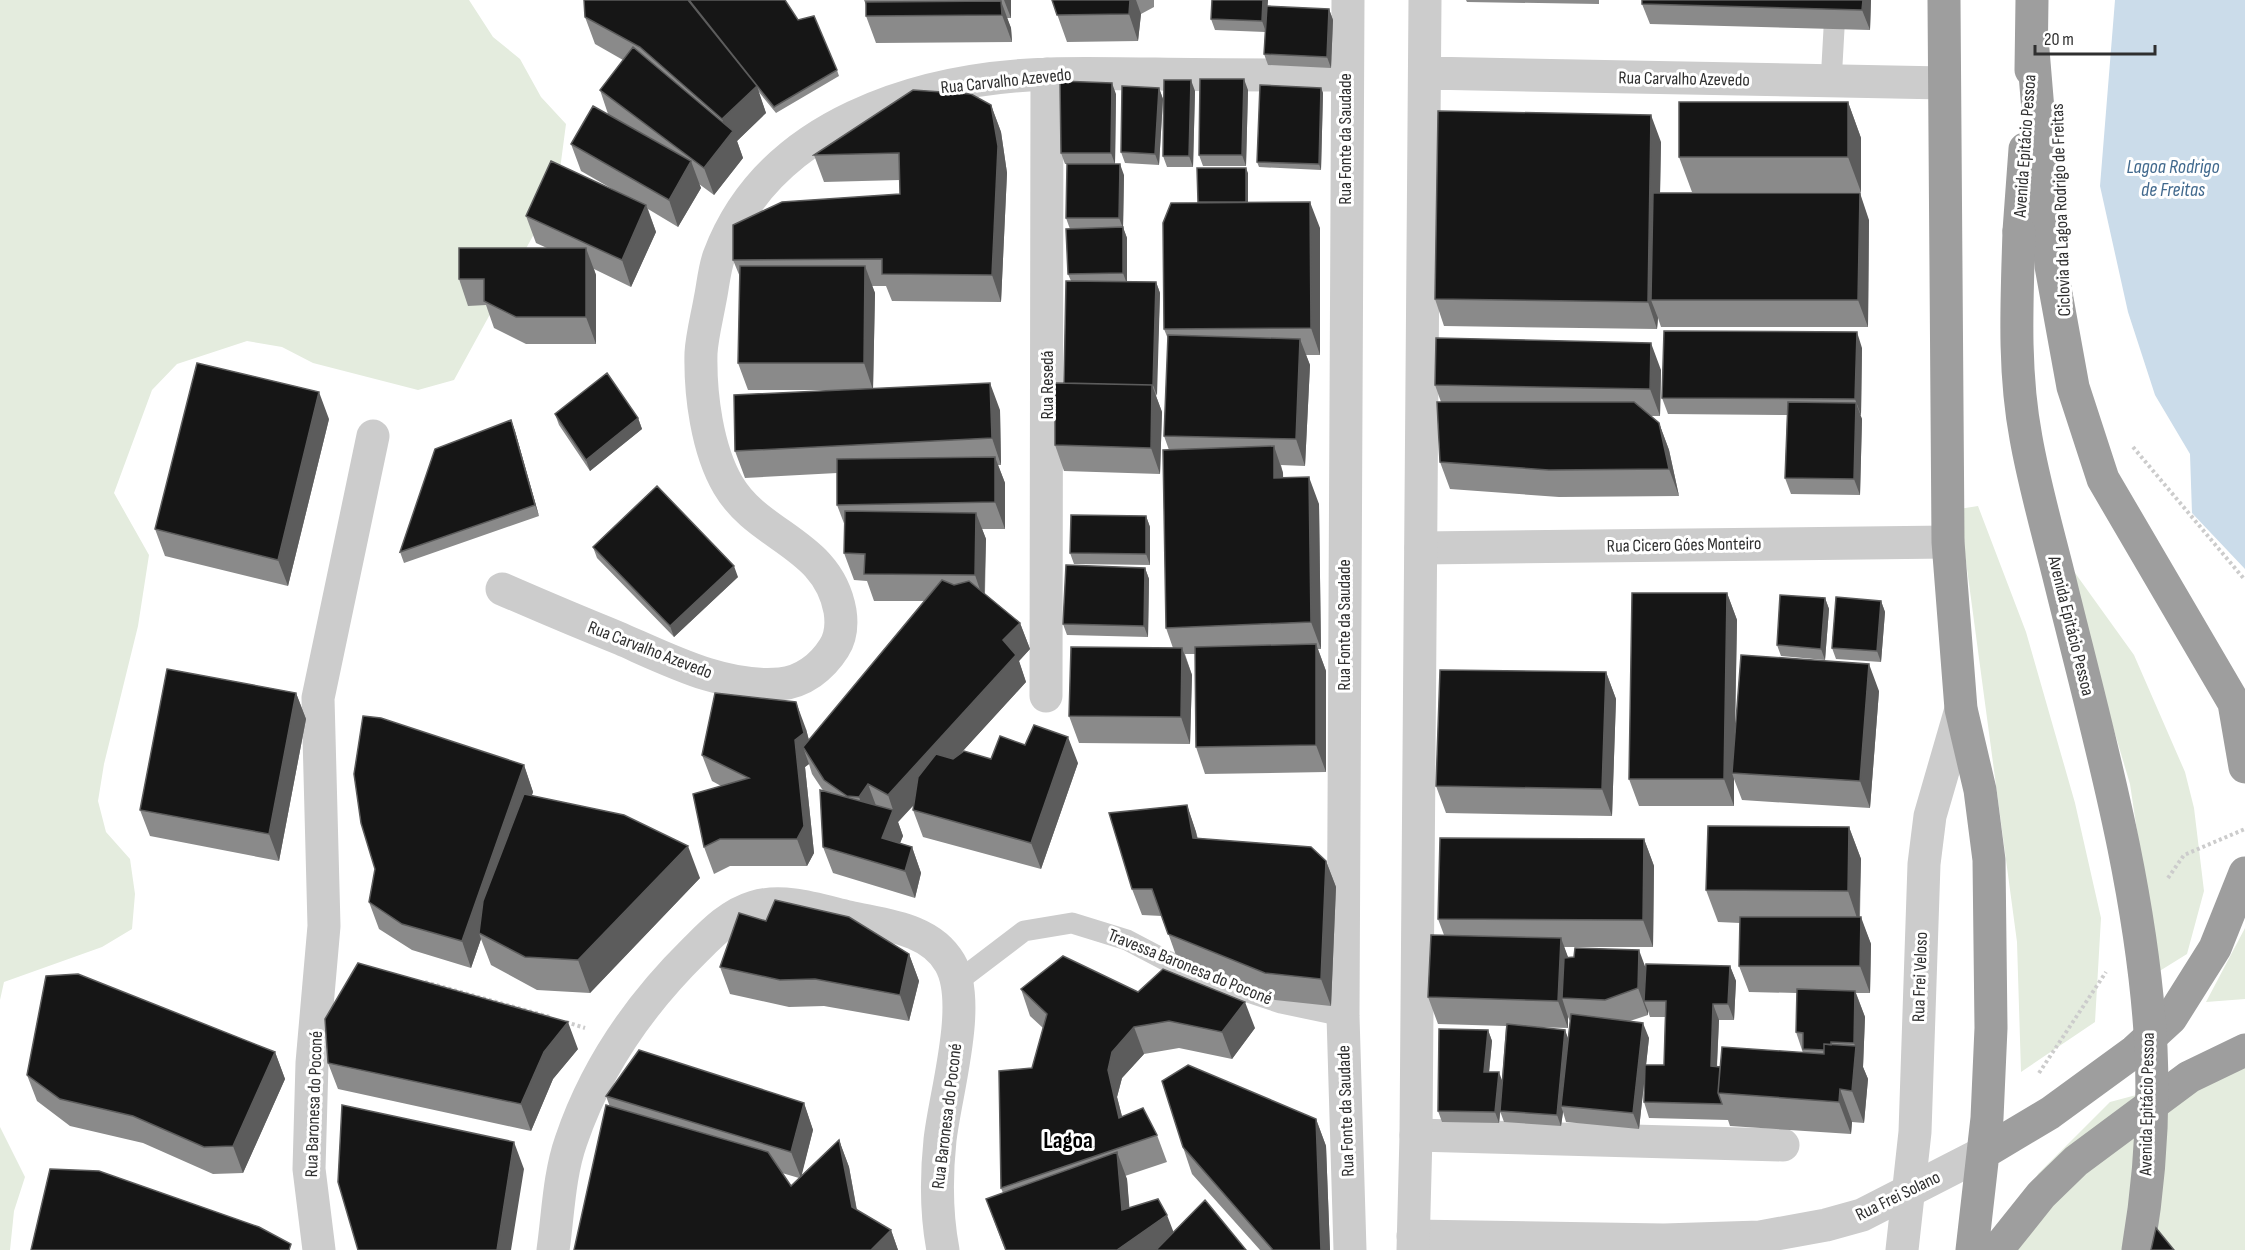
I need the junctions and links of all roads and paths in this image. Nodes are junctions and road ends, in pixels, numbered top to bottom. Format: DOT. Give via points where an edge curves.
graph roads {
  1 [pos="1348,0"];
  2 [pos="1425,0"];
  3 [pos="1944,0"];
  4 [pos="2032,0"];
  5 [pos="1834,29"];
  6 [pos="2032,50"];
  7 [pos="1425,73"];
  8 [pos="1047,74"];
  9 [pos="1345,75"];
  10 [pos="1831,83"];
  11 [pos="1944,83"];
  12 [pos="373,436"];
  13 [pos="2131,444"];
  14 [pos="1948,542"];
  15 [pos="1421,548"];
  16 [pos="2245,580"];
  17 [pos="502,589"];
  18 [pos="1046,696"];
  19 [pos="2240,708"];
  20 [pos="1961,709"];
  21 [pos="2245,767"];
  22 [pos="2245,873"];
  23 [pos="421,981"];
  24 [pos="957,982"];
  25 [pos="1343,1016"];
  26 [pos="553,1018"];
  27 [pos="564,1022"];
  28 [pos="620,1039"];
  29 [pos="2245,1050"];
  30 [pos="1416,1135"];
  31 [pos="1783,1145"];
  32 [pos="1983,1153"];
  33 [pos="1908,1193"];
  34 [pos="1413,1243"];
  35 [pos="1760,1244"];
  36 [pos="319,1250"];
  37 [pos="553,1250"];
  38 [pos="943,1250"];
  39 [pos="1350,1250"];
  40 [pos="1902,1250"];
  41 [pos="1972,1250"];
  42 [pos="1997,1250"];
  43 [pos="2138,1250"];
  1 -- 9 [label="street, Rua Fonte da Saudade"];
  2 -- 7 [label="street"];
  3 -- 11 [label="highway"];
  4 -- 6 [label="highway, Avenida Epitácio Pessoa"];
  5 -- 10 [label="lane"];
  6 -- 19 [label="highway" via="2051,266 2073,387 2103,479"];
  6 -- 43 [label="highway, Avenida Epitácio Pessoa, bridge" via="2019,231 2016,344 2026,438 2113,803 2145,987 2151,1049 2150,1120"];
  7 -- 10 [label="street, Rua Carvalho Azevedo"];
  7 -- 15 [label="street"];
  8 -- 9 [label="street, Rua Carvalho Azevedo"];
  8 -- 17 [label="street, Rua Carvalho Azevedo" via="930,89 825,130 772,171 733,224 717,260 701,352 707,431 716,460 747,510 813,558 837,592 842,622 837,643 807,676 781,684 748,683 684,666"];
  8 -- 18 [label="street, Rua Resedá"];
  9 -- 25 [label="street, Rua Fonte da Saudade"];
  10 -- 11 [label="street, Rua Carvalho Azevedo"];
  11 -- 14 [label="highway"];
  12 -- 36 [label="street, Rua Baronesa do Poconé" via="318,698 324,958 312,1063 309,1169"];
  13 -- 16 [label="path"];
  14 -- 15 [label="street, Rua Cicero Góes Monteiro"];
  14 -- 20 [label="highway"];
  15 -- 30 [label="street"];
  19 -- 21 [label="highway"];
  20 -- 32 [label="highway" via="1980,789 1989,860 1991,1028"];
  20 -- 33 [label="street, Rua Frei Veloso" via="1932,805 1924,864 1915,1131"];
  22 -- 32 [label="highway" via="2215,948 2171,1018 2135,1051 2050,1113"];
  23 -- 26 [label="path"];
  24 -- 25 [label="lane, Travessa Baronesa do Poconé" via="1023,931 1072,923 1127,940 1218,982 1281,1003"];
  24 -- 28 [label="street, Rua Baronesa do Poconé" via="951,964 924,938 810,909 769,904 741,912 720,925 656,990"];
  24 -- 38 [label="street, Rua Baronesa do Poconé" via="960,1010 937,1176 937,1216"];
  25 -- 39 [label="street, Rua Fonte da Saudade"];
  27 -- 28 [label="path"];
  28 -- 37 [label="street, Rua Baronesa do Poconé" via="570,1142"];
  29 -- 42 [label="highway" via="2190,1077 2076,1161 2041,1195"];
  30 -- 31 [label="street"];
  30 -- 34 [label="street"];
  32 -- 33 [label="street, Rua Frei Solano"];
  32 -- 41 [label="highway"];
  33 -- 35 [label="street, Rua Frei Solano" via="1852,1218"];
  33 -- 40 [label="street, Rua Frei Veloso"];
  34 -- 35 [label="street, Rua Frei Solano" via="1664,1240"];
}
